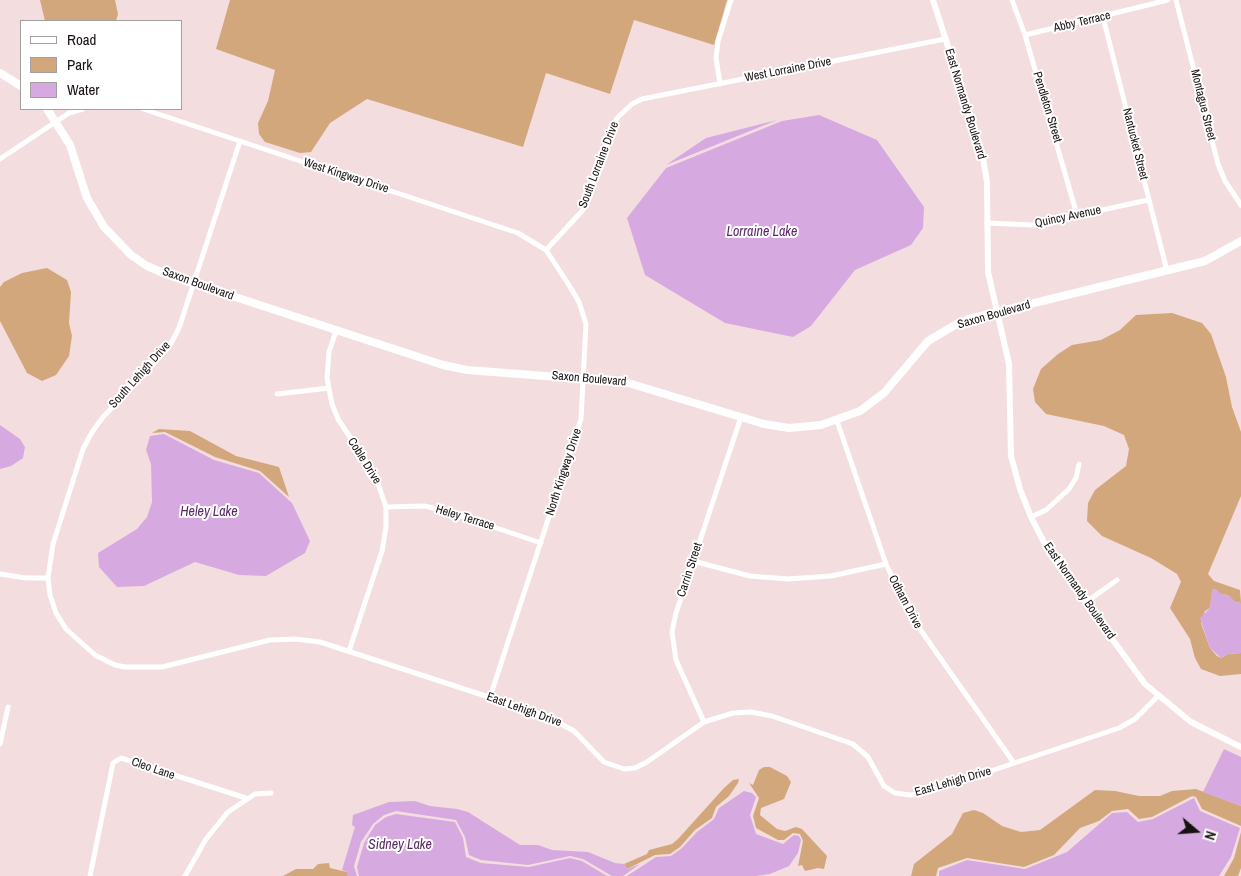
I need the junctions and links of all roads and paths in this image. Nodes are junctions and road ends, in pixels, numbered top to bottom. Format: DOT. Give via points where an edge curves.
graph roads {
  1 [pos="731,0"];
  2 [pos="933,0"];
  3 [pos="1012,0"];
  4 [pos="1168,0"];
  5 [pos="1176,0"];
  6 [pos="1103,17"];
  7 [pos="1025,35"];
  8 [pos="945,39"];
  9 [pos="0,73"];
  10 [pos="720,84"];
  11 [pos="20,85"];
  12 [pos="632,104"];
  13 [pos="48,110"];
  14 [pos="79,110"];
  15 [pos="146,110"];
  16 [pos="56,121"];
  17 [pos="240,141"];
  18 [pos="0,159"];
  19 [pos="1148,200"];
  20 [pos="1241,205"];
  21 [pos="1077,215"];
  22 [pos="987,222"];
  23 [pos="1241,241"];
  24 [pos="546,250"];
  25 [pos="1167,271"];
  26 [pos="194,284"];
  27 [pos="997,313"];
  28 [pos="336,331"];
  29 [pos="584,378"];
  30 [pos="329,388"];
  31 [pos="277,394"];
  32 [pos="741,417"];
  33 [pos="837,421"];
  34 [pos="1079,464"];
  35 [pos="386,507"];
  36 [pos="1031,517"];
  37 [pos="541,543"];
  38 [pos="693,561"];
  39 [pos="886,564"];
  40 [pos="0,574"];
  41 [pos="48,578"];
  42 [pos="1117,580"];
  43 [pos="1085,604"];
  44 [pos="349,651"];
  45 [pos="1158,696"];
  46 [pos="490,697"];
  47 [pos="8,707"];
  48 [pos="704,722"];
  49 [pos="0,744"];
  50 [pos="1241,747"];
  51 [pos="1014,763"];
  52 [pos="271,793"];
  53 [pos="246,798"];
  54 [pos="90,876"];
  55 [pos="185,876"];
  1 -- 10 [label="street" via="718,41 716,58"];
  2 -- 8 [label="street, East Normandy Boulevard"];
  3 -- 7 [label="street, Pendleton Street"];
  4 -- 6 [label="street, Abby Terrace"];
  5 -- 20 [label="street, Montague Street" via="1218,164"];
  6 -- 7 [label="street, Abby Terrace"];
  6 -- 19 [label="street, Nantucket Street"];
  7 -- 21 [label="street, Pendleton Street"];
  8 -- 10 [label="street, West Lorraine Drive"];
  8 -- 22 [label="street, East Normandy Boulevard" via="982,152 987,182"];
  9 -- 11 [label="main road"];
  10 -- 12 [label="street, West Lorraine Drive" via="642,99"];
  12 -- 24 [label="street, South Lorraine Drive" via="611,128 582,212"];
  13 -- 16 [label="main road, Saxon Boulevard"];
  14 -- 16 [label="street"];
  15 -- 17 [label="street, West Kingway Drive"];
  16 -- 18 [label="street"];
  16 -- 26 [label="main road, Saxon Boulevard" via="70,145 88,198 104,228 147,266"];
  17 -- 24 [label="street, West Kingway Drive" via="518,232"];
  17 -- 26 [label="street, South Lehigh Drive"];
  19 -- 21 [label="street, Quincy Avenue"];
  19 -- 25 [label="street, Nantucket Street"];
  21 -- 22 [label="street, Quincy Avenue" via="1033,225"];
  22 -- 27 [label="street, East Normandy Boulevard" via="988,272"];
  23 -- 25 [label="main road, Saxon Boulevard" via="1205,260"];
  24 -- 29 [label="street, North Kingway Drive" via="584,315"];
  25 -- 27 [label="main road, Saxon Boulevard"];
  26 -- 28 [label="main road, Saxon Boulevard"];
  26 -- 41 [label="street, South Lehigh Drive" via="179,328 169,346 102,416 83,449 52,544"];
  27 -- 33 [label="main road, Saxon Boulevard" via="969,320 942,332 918,352 884,393 860,411"];
  27 -- 36 [label="street, East Normandy Boulevard" via="1008,364 1011,456"];
  28 -- 29 [label="main road, Saxon Boulevard" via="424,360 468,370"];
  28 -- 30 [label="street, Coble Drive" via="330,352"];
  29 -- 32 [label="main road, Saxon Boulevard" via="635,384"];
  29 -- 37 [label="street, North Kingway Drive" via="577,436"];
  30 -- 31 [label="street"];
  30 -- 35 [label="street, Coble Drive" via="338,419 374,475"];
  32 -- 33 [label="main road, Saxon Boulevard" via="789,428"];
  32 -- 38 [label="street, Carrin Street"];
  33 -- 39 [label="street, Odham Drive"];
  34 -- 36 [label="street" via="1076,478 1058,501"];
  35 -- 37 [label="street, Heley Terrace" via="424,506 446,511"];
  35 -- 44 [label="street, Coble Drive" via="382,551"];
  36 -- 43 [label="street, East Normandy Boulevard" via="1050,554"];
  37 -- 46 [label="street, North Kingway Drive"];
  38 -- 39 [label="street" via="750,576 788,579 831,576"];
  38 -- 48 [label="street, Carrin Street" via="676,613 672,644"];
  39 -- 51 [label="street, Odham Drive" via="910,615"];
  40 -- 41 [label="street"];
  41 -- 44 [label="street, East Lehigh Drive" via="50,595 66,629 94,655 115,665 162,667 250,645 295,638"];
  42 -- 43 [label="street"];
  43 -- 45 [label="street, East Normandy Boulevard" via="1145,684"];
  44 -- 46 [label="street, East Lehigh Drive"];
  45 -- 50 [label="street, East Normandy Boulevard" via="1191,722"];
  45 -- 51 [label="street, East Lehigh Drive" via="1119,728"];
  46 -- 48 [label="street, East Lehigh Drive" via="560,721 585,740 604,762 624,770 647,762"];
  47 -- 49 [label="street"];
  48 -- 51 [label="street, East Lehigh Drive" via="733,713 751,712 842,739 862,749 884,786 895,793 910,795"];
  52 -- 53 [label="street" via="262,792"];
  53 -- 54 [label="street, Cleo Lane" via="121,758 113,763"];
  53 -- 55 [label="street" via="228,812 206,839"];
}
